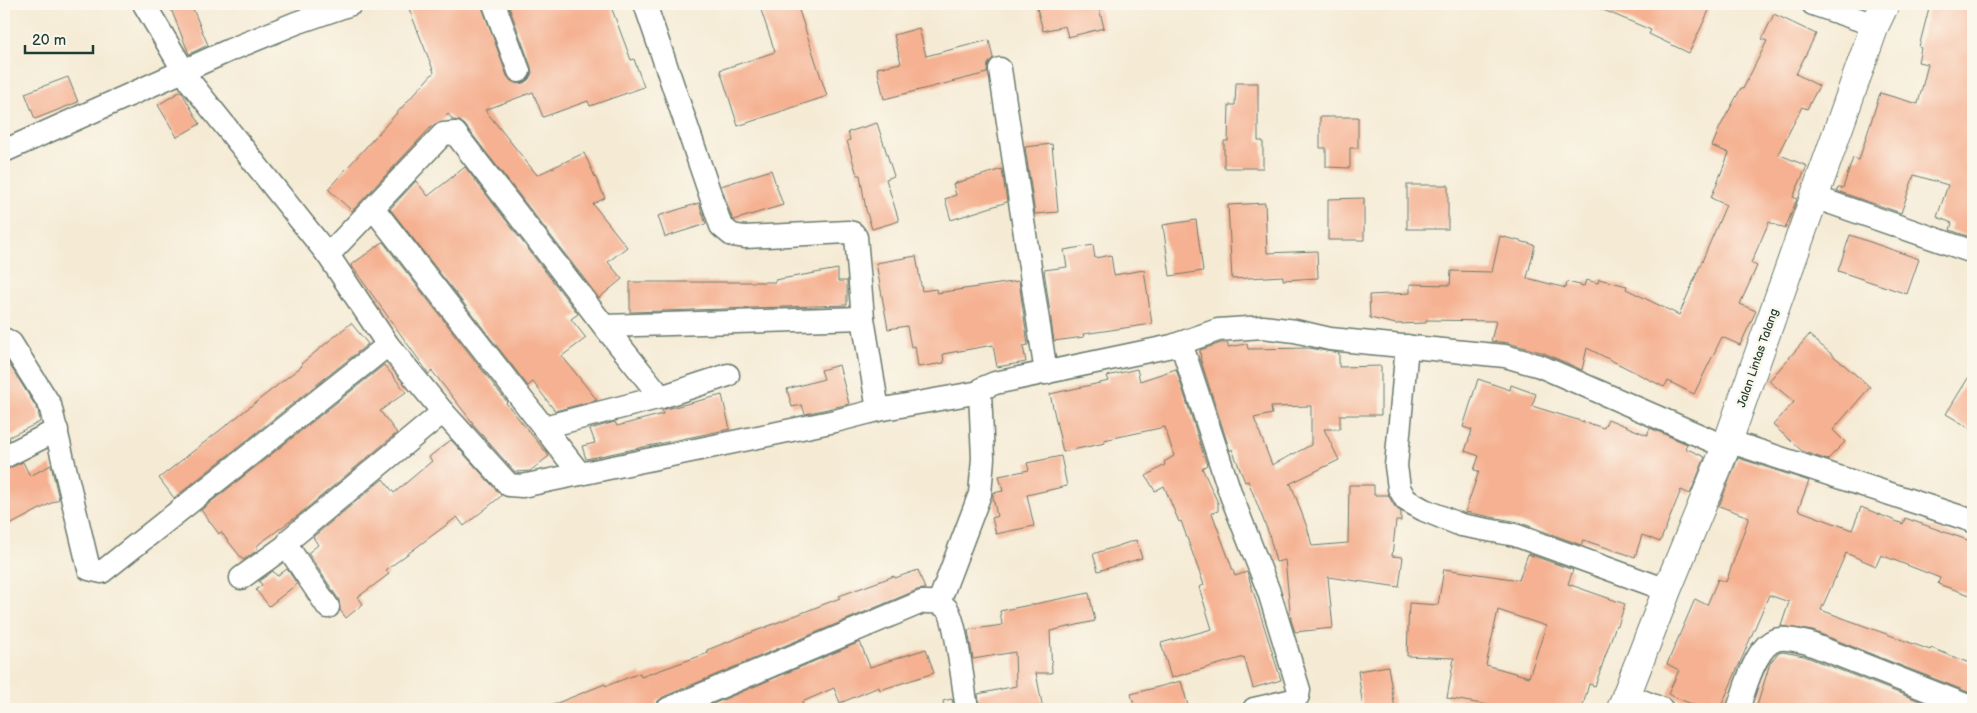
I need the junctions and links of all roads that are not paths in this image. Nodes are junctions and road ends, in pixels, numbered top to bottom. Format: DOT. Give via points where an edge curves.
graph roads {
  1 [pos="144,4"];
  2 [pos="352,4"];
  3 [pos="494,4"];
  4 [pos="645,4"];
  5 [pos="1813,4"];
  6 [pos="1880,14"];
  7 [pos="1000,69"];
  8 [pos="519,71"];
  9 [pos="185,72"];
  10 [pos="4,151"];
  11 [pos="1814,198"];
  12 [pos="372,208"];
  13 [pos="1973,252"];
  14 [pos="328,255"];
  15 [pos="863,318"];
  16 [pos="604,326"];
  17 [pos="4,338"];
  18 [pos="1181,344"];
  19 [pos="388,345"];
  20 [pos="1407,346"];
  21 [pos="1046,373"];
  22 [pos="728,375"];
  23 [pos="980,392"];
  24 [pos="661,397"];
  25 [pos="878,410"];
  26 [pos="443,412"];
  27 [pos="544,427"];
  28 [pos="57,430"];
  29 [pos="1727,444"];
  30 [pos="4,457"];
  31 [pos="580,474"];
  32 [pos="1973,521"];
  33 [pos="287,545"];
  34 [pos="241,578"];
  35 [pos="1667,590"];
  36 [pos="939,602"];
  37 [pos="328,607"];
  38 [pos="1624,702"];
  39 [pos="1969,708"];
  40 [pos="668,709"];
  41 [pos="967,709"];
  42 [pos="1254,709"];
  43 [pos="1662,709"];
  44 [pos="1738,709"];
  1 -- 9 [label="street"];
  2 -- 9 [label="street" via="288,26"];
  3 -- 8 [label="street"];
  4 -- 15 [label="street" via="721,226 732,235 745,237 853,233 856,237"];
  5 -- 6 [label="street"];
  6 -- 11 [label="street, Jalan Lintas Talang"];
  7 -- 21 [label="street"];
  9 -- 10 [label="street"];
  9 -- 14 [label="street"];
  11 -- 13 [label="street"];
  11 -- 29 [label="street, Jalan Lintas Talang"];
  12 -- 14 [label="street"];
  12 -- 16 [label="street" via="443,134 455,133"];
  12 -- 27 [label="street"];
  14 -- 19 [label="street"];
  15 -- 16 [label="street"];
  15 -- 25 [label="street"];
  16 -- 24 [label="street"];
  17 -- 28 [label="street" via="11,343 50,404"];
  18 -- 20 [label="street" via="1218,330 1263,327 1330,339"];
  18 -- 21 [label="street"];
  18 -- 42 [label="street" via="1231,495 1269,592 1299,690 1293,700"];
  19 -- 26 [label="street"];
  19 -- 28 [label="street" via="102,572 89,568"];
  20 -- 29 [label="street" via="1505,356 1540,366"];
  20 -- 35 [label="street" via="1396,466 1399,488 1406,500 1461,525 1515,535"];
  21 -- 23 [label="street" via="995,383"];
  22 -- 24 [label="street"];
  23 -- 25 [label="street"];
  23 -- 36 [label="street" via="983,458 980,494"];
  24 -- 27 [label="street"];
  25 -- 31 [label="street"];
  26 -- 31 [label="street" via="509,485 522,486"];
  26 -- 33 [label="street" via="290,539"];
  27 -- 31 [label="street"];
  28 -- 30 [label="street"];
  29 -- 32 [label="street"];
  29 -- 35 [label="street, Jalan Lintas Talang"];
  33 -- 34 [label="street"];
  33 -- 37 [label="street"];
  35 -- 38 [label="street, Jalan Lintas Talang"];
  36 -- 40 [label="street" via="922,602"];
  36 -- 41 [label="street" via="949,610"];
  38 -- 43 [label="street"];
  39 -- 44 [label="street" via="1808,643 1780,639 1758,654"];
}
